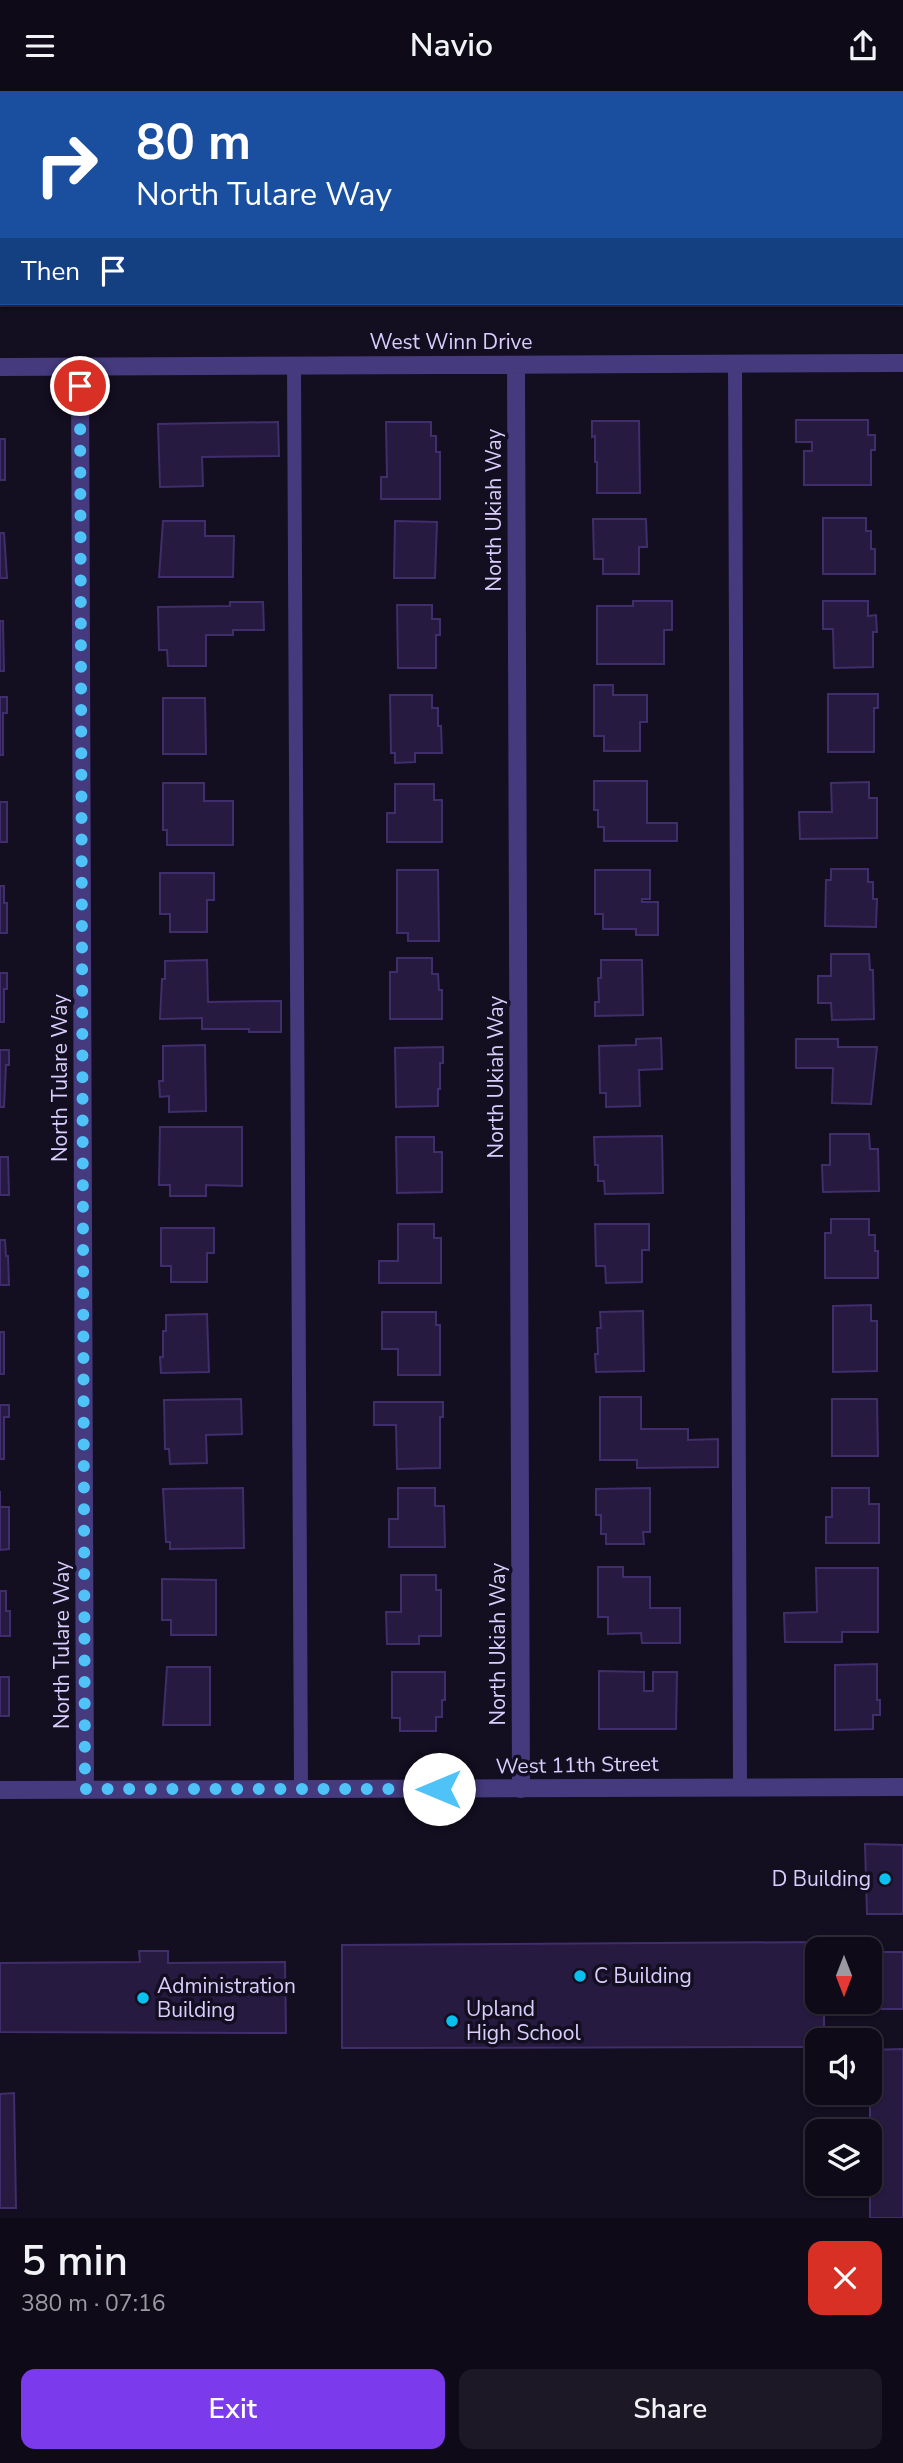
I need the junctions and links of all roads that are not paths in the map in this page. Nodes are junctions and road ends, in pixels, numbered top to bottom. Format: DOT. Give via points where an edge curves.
graph roads {
  1 [pos="903,363"];
  2 [pos="735,364"];
  3 [pos="294,365"];
  4 [pos="516,365"];
  5 [pos="0,367"];
  6 [pos="80,367"];
  7 [pos="740,1786"];
  8 [pos="903,1787"];
  9 [pos="85,1789"];
  10 [pos="301,1789"];
  11 [pos="521,1789"];
  12 [pos="0,1790"];
  1 -- 2 [label="street, West Winn Drive"];
  2 -- 4 [label="street, West Winn Drive"];
  2 -- 7 [label="lane"];
  3 -- 4 [label="street, West Winn Drive"];
  3 -- 6 [label="street, West Winn Drive"];
  3 -- 10 [label="lane"];
  4 -- 11 [label="street, North Ukiah Way"];
  5 -- 6 [label="street, West Winn Drive"];
  6 -- 9 [label="street, North Tulare Way"];
  7 -- 8 [label="street, West 11th Street"];
  7 -- 11 [label="street, West 11th Street"];
  9 -- 10 [label="street, West 11th Street"];
  9 -- 12 [label="street, West 11th Street"];
  10 -- 11 [label="street, West 11th Street"];
}
